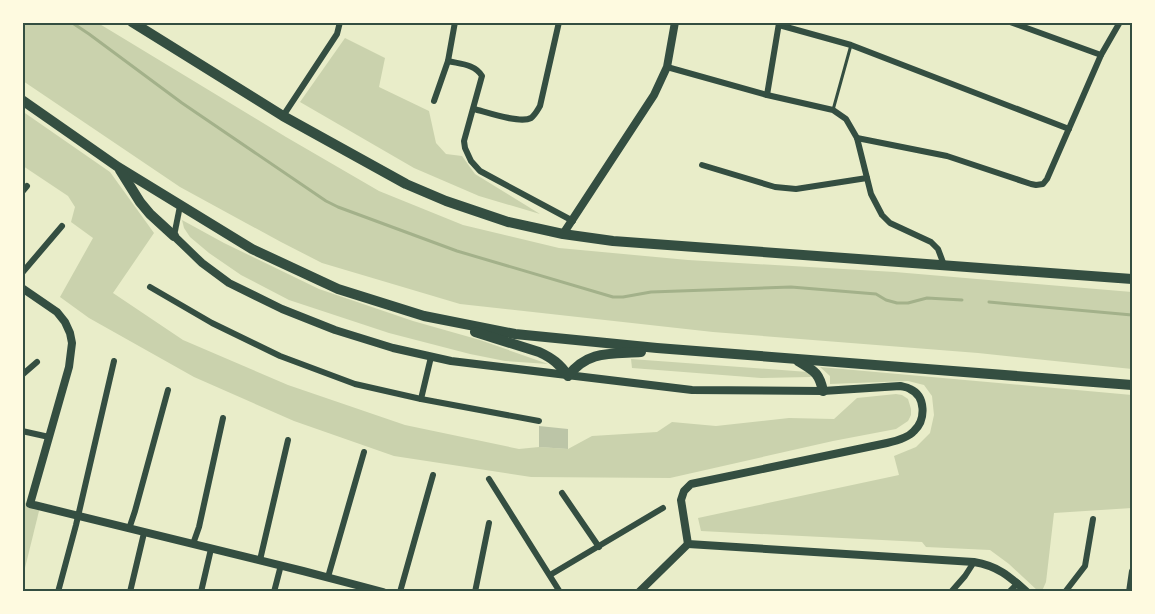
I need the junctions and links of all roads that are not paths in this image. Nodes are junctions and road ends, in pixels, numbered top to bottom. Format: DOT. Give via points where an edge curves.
graph roads {
  1 [pos="132,22"];
  2 [pos="340,22"];
  3 [pos="455,22"];
  4 [pos="559,22"];
  5 [pos="1010,22"];
  6 [pos="1120,22"];
  7 [pos="673,23"];
  8 [pos="779,24"];
  9 [pos="851,45"];
  10 [pos="1101,55"];
  11 [pos="448,61"];
  12 [pos="667,67"];
  13 [pos="767,95"];
  14 [pos="22,100"];
  15 [pos="434,101"];
  16 [pos="474,109"];
  17 [pos="833,110"];
  18 [pos="283,116"];
  19 [pos="1069,129"];
  20 [pos="856,138"];
  21 [pos="702,165"];
  22 [pos="118,167"];
  23 [pos="867,178"];
  24 [pos="180,206"];
  25 [pos="573,222"];
  26 [pos="62,226"];
  27 [pos="563,234"];
  28 [pos="174,236"];
  29 [pos="944,265"];
  30 [pos="22,273"];
  31 [pos="1132,279"];
  32 [pos="150,287"];
  33 [pos="22,288"];
  34 [pos="424,316"];
  35 [pos="672,349"];
  36 [pos="431,357"];
  37 [pos="796,359"];
  38 [pos="114,361"];
  39 [pos="37,362"];
  40 [pos="22,375"];
  41 [pos="568,376"];
  42 [pos="1132,380"];
  43 [pos="1091,382"];
  44 [pos="1132,385"];
  45 [pos="168,390"];
  46 [pos="824,391"];
  47 [pos="421,399"];
  48 [pos="223,418"];
  49 [pos="539,421"];
  50 [pos="22,431"];
  51 [pos="49,437"];
  52 [pos="288,440"];
  53 [pos="364,452"];
  54 [pos="433,475"];
  55 [pos="489,479"];
  56 [pos="562,492"];
  57 [pos="26,503"];
  58 [pos="663,508"];
  59 [pos="77,516"];
  60 [pos="1093,519"];
  61 [pos="489,523"];
  62 [pos="129,529"];
  63 [pos="144,533"];
  64 [pos="193,544"];
  65 [pos="688,544"];
  66 [pos="599,547"];
  67 [pos="211,549"];
  68 [pos="260,560"];
  69 [pos="974,562"];
  70 [pos="281,565"];
  71 [pos="1132,571"];
  72 [pos="550,575"];
  73 [pos="328,577"];
  74 [pos="1018,583"];
  75 [pos="357,588"];
  76 [pos="58,591"];
  77 [pos="130,591"];
  78 [pos="201,591"];
  79 [pos="274,591"];
  80 [pos="383,591"];
  81 [pos="399,591"];
  82 [pos="476,591"];
  83 [pos="560,591"];
  84 [pos="639,591"];
  85 [pos="951,591"];
  86 [pos="1009,591"];
  87 [pos="1027,591"];
  88 [pos="1065,591"];
  89 [pos="1129,591"];
  1 -- 18 [label="highway"];
  2 -- 18 [label="street" via="338,34"];
  3 -- 11 [label="street"];
  4 -- 16 [label="street" via="536,113 523,121"];
  5 -- 10 [label="street"];
  6 -- 10 [label="street"];
  7 -- 12 [label="street"];
  8 -- 9 [label="street"];
  8 -- 13 [label="street"];
  9 -- 17 [label="lane"];
  9 -- 19 [label="street"];
  10 -- 19 [label="street"];
  11 -- 15 [label="street"];
  11 -- 16 [label="street" via="480,72"];
  12 -- 13 [label="street"];
  12 -- 25 [label="street" via="654,95"];
  13 -- 17 [label="street"];
  14 -- 22 [label="highway"];
  16 -- 25 [label="street" via="464,141 471,161 480,171"];
  17 -- 20 [label="street" via="846,119"];
  18 -- 27 [label="highway" via="406,184 446,201 508,222"];
  19 -- 20 [label="street" via="1047,179 1040,185 947,156"];
  20 -- 23 [label="street"];
  21 -- 23 [label="street" via="775,187 796,189"];
  22 -- 24 [label="highway"];
  22 -- 28 [label="highway" via="140,202"];
  23 -- 29 [label="street" via="882,215 890,223 931,242"];
  24 -- 28 [label="street"];
  24 -- 34 [label="highway" via="252,249 338,289"];
  25 -- 27 [label="street"];
  26 -- 30 [label="street"];
  27 -- 29 [label="highway"];
  28 -- 36 [label="street" via="229,283 282,309 335,330"];
  29 -- 31 [label="highway"];
  32 -- 47 [label="street" via="280,356 355,384"];
  33 -- 51 [label="street" via="57,312 72,343"];
  34 -- 35 [label="highway" via="515,334"];
  34 -- 41 [label="highway" via="539,352 556,361"];
  35 -- 37 [label="highway"];
  35 -- 41 [label="highway" via="599,355 582,361"];
  36 -- 41 [label="street"];
  36 -- 47 [label="street"];
  37 -- 43 [label="highway"];
  37 -- 46 [label="highway" via="821,378"];
  38 -- 59 [label="street"];
  39 -- 40 [label="street"];
  41 -- 46 [label="street" via="692,390"];
  42 -- 43 [label="highway"];
  43 -- 44 [label="highway"];
  45 -- 62 [label="street"];
  46 -- 65 [label="street" via="900,386 912,389 923,405 922,416 915,431 896,441 691,484 681,500"];
  47 -- 49 [label="street"];
  48 -- 64 [label="street"];
  50 -- 51 [label="street"];
  51 -- 57 [label="street"];
  52 -- 68 [label="street"];
  53 -- 73 [label="street"];
  54 -- 81 [label="street"];
  55 -- 72 [label="street"];
  56 -- 66 [label="street"];
  57 -- 59 [label="street"];
  58 -- 66 [label="street"];
  59 -- 62 [label="street"];
  59 -- 76 [label="street"];
  60 -- 88 [label="street" via="1085,566"];
  61 -- 82 [label="street"];
  62 -- 63 [label="street"];
  63 -- 64 [label="street"];
  63 -- 77 [label="street"];
  64 -- 67 [label="street"];
  65 -- 69 [label="street"];
  65 -- 84 [label="street"];
  66 -- 72 [label="street"];
  67 -- 68 [label="street"];
  67 -- 78 [label="street"];
  68 -- 70 [label="street"];
  69 -- 74 [label="street" via="997,568"];
  69 -- 85 [label="street"];
  70 -- 73 [label="street"];
  70 -- 79 [label="street"];
  71 -- 89 [label="street"];
  72 -- 83 [label="street"];
  73 -- 75 [label="street"];
  74 -- 86 [label="street"];
  74 -- 87 [label="street"];
  75 -- 80 [label="street"];
}
